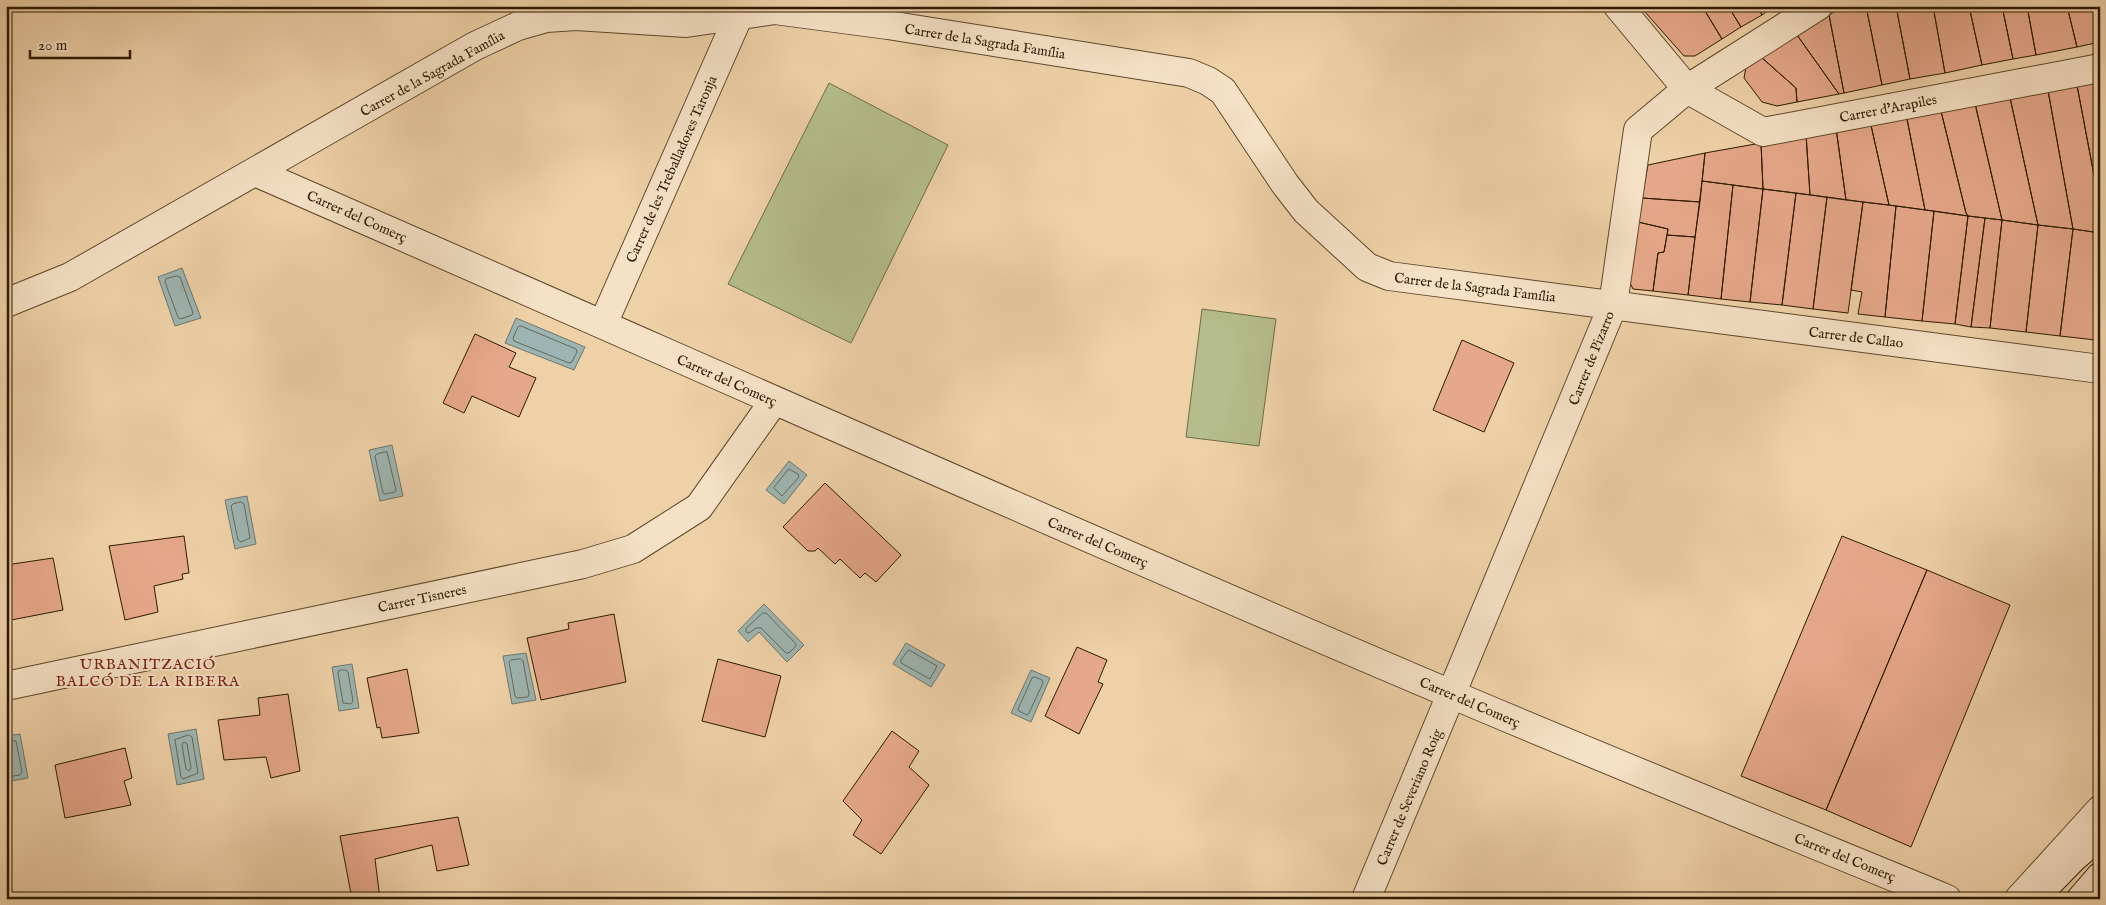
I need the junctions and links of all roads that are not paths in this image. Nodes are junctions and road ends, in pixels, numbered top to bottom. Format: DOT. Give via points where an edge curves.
graph roads {
  1 [pos="1618,6"];
  2 [pos="1818,6"];
  3 [pos="739,15"];
  4 [pos="890,16"];
  5 [pos="2100,68"];
  6 [pos="1687,89"];
  7 [pos="255,172"];
  8 [pos="6,303"];
  9 [pos="1613,305"];
  10 [pos="603,324"];
  11 [pos="2100,369"];
  12 [pos="774,401"];
  13 [pos="6,686"];
  14 [pos="1452,694"];
  15 [pos="2100,810"];
  16 [pos="2100,835"];
  17 [pos="2100,877"];
  18 [pos="1366,899"];
  19 [pos="1947,899"];
  20 [pos="2019,899"];
  21 [pos="2033,899"];
  22 [pos="2081,899"];
  1 -- 6 [label="street"];
  2 -- 6 [label="street, Carrer de Pizarro"];
  3 -- 4 [label="street, Carrer de la Sagrada Família" via="775,10"];
  3 -- 7 [label="street, Carrer de la Sagrada Família" via="686,23 576,16 546,18 518,26 475,46"];
  3 -- 10 [label="street, Carrer de les Treballadores Taronja"];
  4 -- 9 [label="street, Carrer de la Sagrada Família" via="1189,73 1223,90 1306,211 1367,266 1389,276"];
  5 -- 6 [label="street, Carrer d'Arapiles" via="1763,132"];
  6 -- 9 [label="street, Carrer de Pizarro" via="1638,130"];
  7 -- 8 [label="street, Carrer de la Sagrada Família" via="70,277"];
  7 -- 10 [label="street, Carrer del Comerç"];
  9 -- 11 [label="street, Carrer de Callao"];
  9 -- 14 [label="street, Carrer de Pizarro"];
  10 -- 12 [label="street, Carrer del Comerç"];
  12 -- 13 [label="street, Carrer Tisneres" via="699,507 633,549 583,564"];
  12 -- 14 [label="street, Carrer del Comerç"];
  14 -- 18 [label="street, Carrer de Severiano Roig"];
  14 -- 19 [label="street, Carrer del Comerç"];
  15 -- 20 [label="street"];
  16 -- 21 [label="street"];
  17 -- 22 [label="street"];
}
